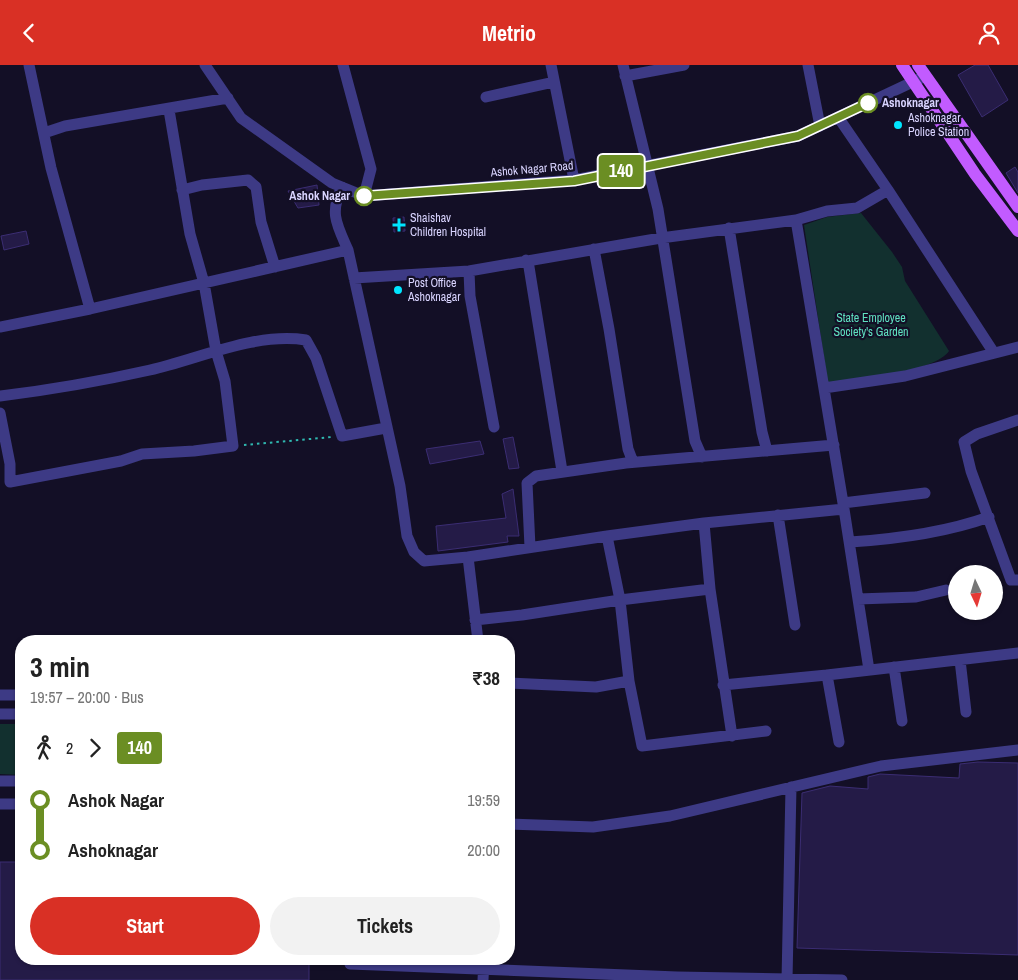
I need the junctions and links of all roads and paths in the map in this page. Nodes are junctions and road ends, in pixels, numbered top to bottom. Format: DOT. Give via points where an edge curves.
graph roads {
  1 [pos="29,65"];
  2 [pos="205,65"];
  3 [pos="343,65"];
  4 [pos="551,65"];
  5 [pos="684,65"];
  6 [pos="808,65"];
  7 [pos="902,65"];
  8 [pos="624,70"];
  9 [pos="922,71"];
  10 [pos="554,82"];
  11 [pos="912,82"];
  12 [pos="486,97"];
  13 [pos="228,98"];
  14 [pos="168,110"];
  15 [pos="838,117"];
  16 [pos="820,126"];
  17 [pos="44,133"];
  18 [pos="646,165"];
  19 [pos="574,181"];
  20 [pos="342,187"];
  21 [pos="888,190"];
  22 [pos="182,191"];
  23 [pos="364,196"];
  24 [pos="1018,207"];
  25 [pos="796,220"];
  26 [pos="729,228"];
  27 [pos="1018,231"];
  28 [pos="661,238"];
  29 [pos="594,249"];
  30 [pos="348,250"];
  31 [pos="526,261"];
  32 [pos="275,267"];
  33 [pos="469,271"];
  34 [pos="354,278"];
  35 [pos="204,283"];
  36 [pos="90,309"];
  37 [pos="0,327"];
  38 [pos="1018,347"];
  39 [pos="216,351"];
  40 [pos="994,353"];
  41 [pos="824,388"];
  42 [pos="0,396"];
  43 [pos="0,413"];
  44 [pos="1018,420"];
  45 [pos="494,427"];
  46 [pos="386,428"];
  47 [pos="342,436"];
  48 [pos="834,445"];
  49 [pos="233,446"];
  50 [pos="768,451"];
  51 [pos="702,457"];
  52 [pos="633,462"];
  53 [pos="562,471"];
  54 [pos="5,483"];
  55 [pos="925,493"];
  56 [pos="844,506"];
  57 [pos="778,515"];
  58 [pos="989,517"];
  59 [pos="704,523"];
  60 [pos="607,536"];
  61 [pos="850,542"];
  62 [pos="530,547"];
  63 [pos="468,557"];
  64 [pos="1018,580"];
  65 [pos="710,589"];
  66 [pos="946,590"];
  67 [pos="858,599"];
  68 [pos="620,600"];
  69 [pos="475,620"];
  70 [pos="795,625"];
  71 [pos="477,635"];
  72 [pos="1018,653"];
  73 [pos="960,660"];
  74 [pos="894,667"];
  75 [pos="869,670"];
  76 [pos="827,675"];
  77 [pos="629,681"];
  78 [pos="515,683"];
  79 [pos="723,685"];
  80 [pos="0,695"];
  81 [pos="15,695"];
  82 [pos="966,712"];
  83 [pos="0,714"];
  84 [pos="15,714"];
  85 [pos="902,721"];
  86 [pos="766,731"];
  87 [pos="732,735"];
  88 [pos="839,742"];
  89 [pos="1018,750"];
  90 [pos="0,781"];
  91 [pos="15,781"];
  92 [pos="791,787"];
  93 [pos="0,803"];
  94 [pos="15,804"];
  95 [pos="515,824"];
  96 [pos="377,965"];
  97 [pos="484,969"];
  98 [pos="787,979"];
  99 [pos="842,980"];
  1 -- 17 [label="street"];
  2 -- 13 [label="street, Ashok Nagar Road"];
  3 -- 23 [label="street" via="371,169"];
  4 -- 10 [label="street"];
  5 -- 8 [label="street"];
  6 -- 16 [label="street"];
  7 -- 11 [label="main road"];
  8 -- 18 [label="street"];
  9 -- 11 [label="street, Ashok Nagar Road"];
  9 -- 24 [label="main road"];
  10 -- 12 [label="street"];
  10 -- 19 [label="street"];
  11 -- 15 [label="street, Ashok Nagar Road"];
  11 -- 27 [label="main road" via="975,175"];
  13 -- 14 [label="street"];
  13 -- 20 [label="street, Ashok Nagar Road" via="241,118"];
  14 -- 17 [label="street" via="65,126"];
  14 -- 22 [label="street"];
  15 -- 16 [label="street, Ashok Nagar Road"];
  15 -- 21 [label="street"];
  16 -- 18 [label="street, Ashok Nagar Road" via="798,136"];
  17 -- 36 [label="street"];
  18 -- 19 [label="street, Ashok Nagar Road"];
  18 -- 28 [label="street" via="658,209"];
  19 -- 23 [label="street, Ashok Nagar Road"];
  20 -- 23 [label="street, Ashok Nagar Road"];
  20 -- 30 [label="street" via="335,202 336,223"];
  21 -- 25 [label="street" via="857,208 826,211"];
  21 -- 40 [label="street"];
  22 -- 32 [label="street" via="202,185 248,180 256,187 261,222"];
  22 -- 35 [label="street"];
  25 -- 26 [label="street"];
  25 -- 41 [label="street"];
  26 -- 28 [label="street"];
  26 -- 50 [label="street" via="762,432"];
  28 -- 29 [label="street"];
  28 -- 51 [label="street" via="695,441"];
  29 -- 31 [label="street"];
  29 -- 52 [label="street" via="628,449"];
  30 -- 32 [label="street"];
  30 -- 34 [label="street"];
  31 -- 33 [label="street"];
  31 -- 53 [label="street"];
  32 -- 35 [label="street"];
  33 -- 34 [label="street"];
  33 -- 45 [label="street" via="470,296"];
  34 -- 46 [label="street"];
  35 -- 36 [label="street"];
  35 -- 39 [label="street"];
  36 -- 37 [label="street"];
  38 -- 40 [label="street"];
  39 -- 42 [label="street" via="151,370"];
  39 -- 47 [label="street" via="288,337 306,340 316,358"];
  39 -- 49 [label="street" via="225,381"];
  40 -- 41 [label="street" via="905,377"];
  41 -- 48 [label="street"];
  43 -- 54 [label="street" via="10,464"];
  44 -- 58 [label="street" via="977,434 964,442 971,471"];
  46 -- 47 [label="street"];
  46 -- 63 [label="street" via="400,486 407,535 414,552 424,561"];
  47 -- 49 [label="path"];
  48 -- 50 [label="street"];
  48 -- 56 [label="street"];
  49 -- 54 [label="street" via="142,454"];
  50 -- 51 [label="street"];
  51 -- 52 [label="street"];
  52 -- 53 [label="street"];
  53 -- 62 [label="street" via="536,476 526,483"];
  55 -- 56 [label="street"];
  56 -- 57 [label="street"];
  56 -- 61 [label="street"];
  57 -- 59 [label="street"];
  57 -- 70 [label="street"];
  58 -- 61 [label="street" via="946,530"];
  58 -- 64 [label="street" via="1011,579"];
  59 -- 60 [label="street"];
  59 -- 65 [label="street"];
  60 -- 62 [label="street"];
  60 -- 68 [label="street"];
  61 -- 67 [label="street"];
  62 -- 63 [label="street"];
  63 -- 69 [label="street"];
  65 -- 68 [label="street"];
  65 -- 79 [label="street"];
  66 -- 67 [label="street" via="916,597"];
  67 -- 75 [label="street"];
  68 -- 69 [label="street"];
  68 -- 77 [label="street"];
  69 -- 71 [label="street"];
  72 -- 73 [label="street"];
  73 -- 74 [label="street"];
  73 -- 82 [label="street"];
  74 -- 75 [label="street"];
  74 -- 85 [label="street"];
  75 -- 76 [label="street"];
  76 -- 79 [label="street"];
  76 -- 88 [label="street"];
  77 -- 78 [label="street" via="596,687"];
  77 -- 87 [label="street" via="642,746"];
  79 -- 87 [label="street"];
  80 -- 81 [label="street"];
  83 -- 84 [label="street"];
  86 -- 87 [label="street"];
  89 -- 92 [label="street" via="881,767"];
  90 -- 91 [label="street"];
  92 -- 95 [label="street" via="670,816 592,827"];
  92 -- 98 [label="street"];
  93 -- 94 [label="street"];
  96 -- 97 [label="street"];
  97 -- 98 [label="street"];
  98 -- 99 [label="street"];
}
